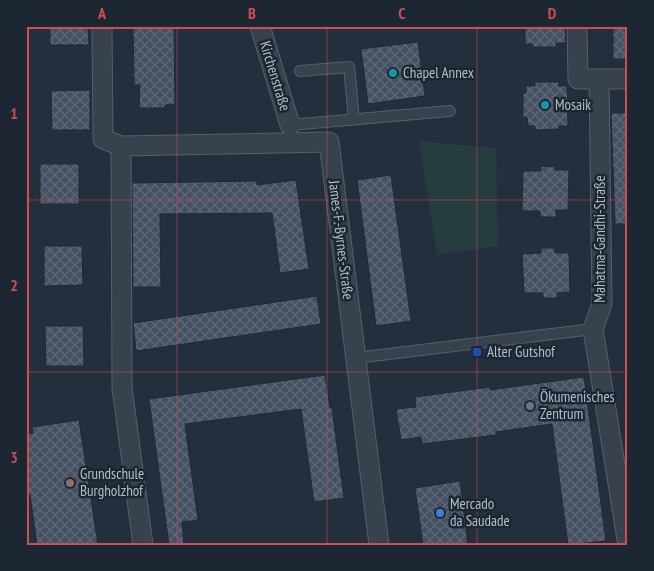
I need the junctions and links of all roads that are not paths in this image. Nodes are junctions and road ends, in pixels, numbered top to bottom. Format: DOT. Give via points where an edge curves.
graph roads {
  1 [pos="102,26"];
  2 [pos="260,26"];
  3 [pos="578,26"];
  4 [pos="300,71"];
  5 [pos="599,79"];
  6 [pos="628,79"];
  7 [pos="450,111"];
  8 [pos="354,119"];
  9 [pos="290,125"];
  10 [pos="121,146"];
  11 [pos="585,330"];
  12 [pos="356,358"];
  13 [pos="143,545"];
  14 [pos="379,545"];
  15 [pos="628,545"];
  1 -- 10 [label="street" via="103,139"];
  2 -- 9 [label="street, Kirchenstraße"];
  3 -- 5 [label="street" via="578,79"];
  4 -- 8 [label="lane" via="349,66"];
  5 -- 6 [label="street"];
  5 -- 11 [label="street, Mahatma-Gandhi-Straße" via="602,304"];
  7 -- 8 [label="lane"];
  8 -- 9 [label="lane"];
  10 -- 12 [label="street, James-F.-Byrnes-Straße" via="329,142"];
  10 -- 13 [label="street" via="122,388"];
  11 -- 12 [label="lane"];
  11 -- 15 [label="street, Mahatma-Gandhi-Straße"];
  12 -- 14 [label="street, James-F.-Byrnes-Straße"];
}
